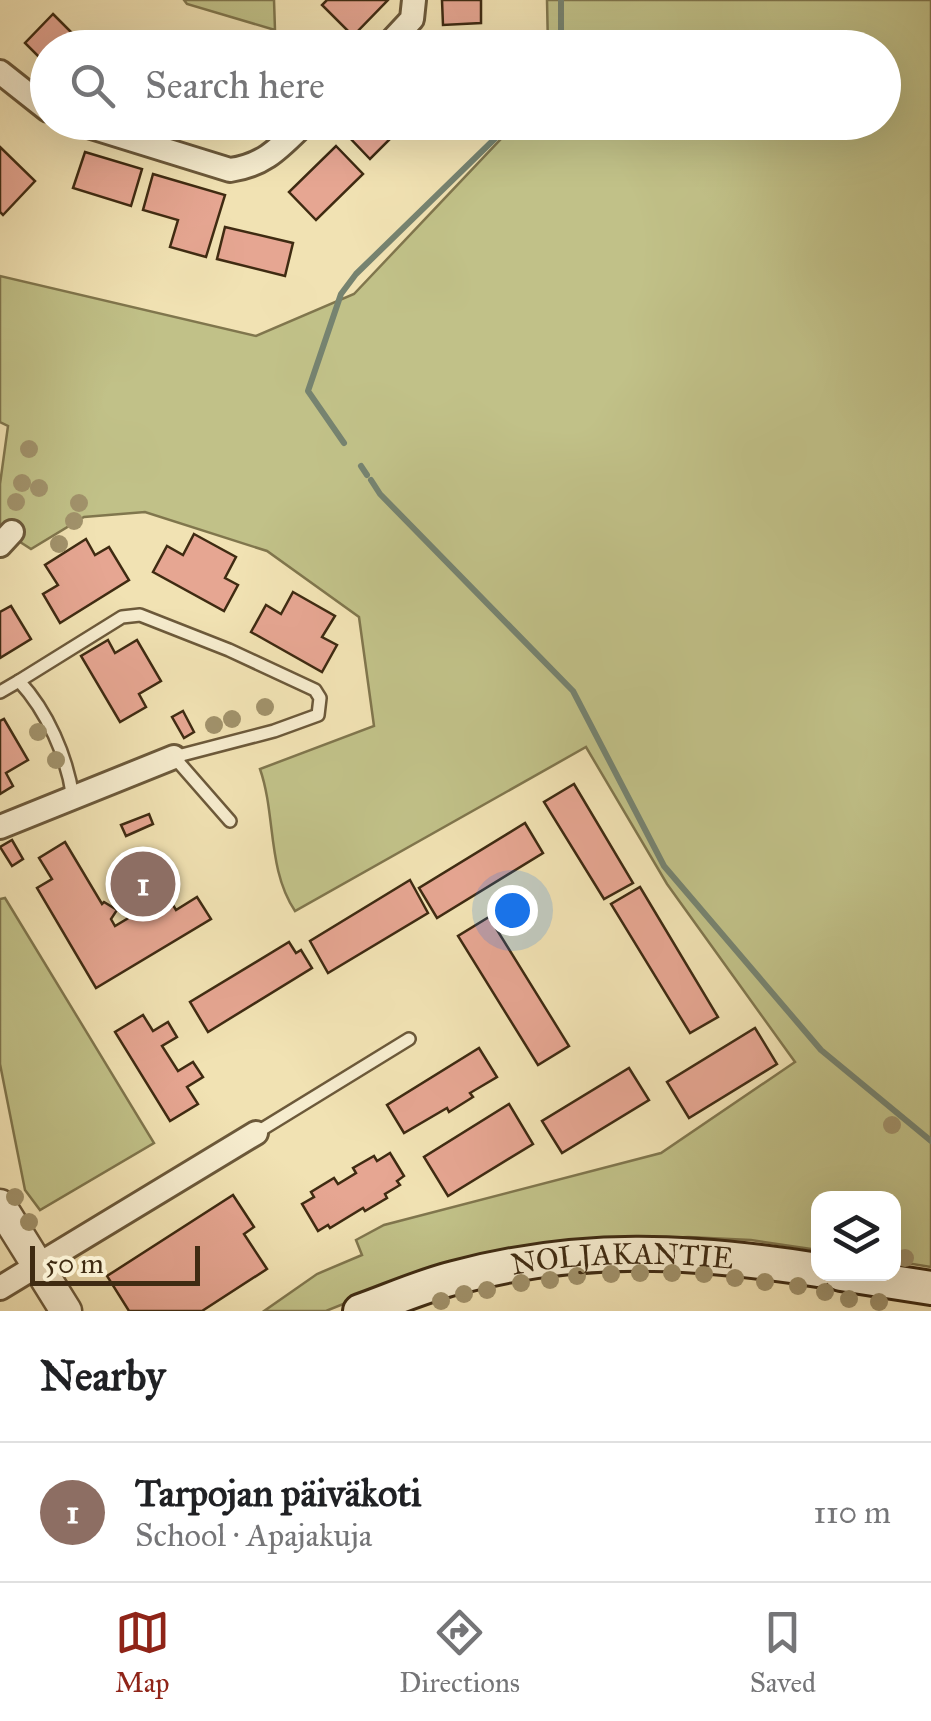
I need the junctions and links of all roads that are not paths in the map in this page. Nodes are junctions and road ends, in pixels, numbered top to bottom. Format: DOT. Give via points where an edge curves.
graph roads {
  1 [pos="414,0"];
  2 [pos="402,30"];
  3 [pos="0,72"];
  4 [pos="30,96"];
  5 [pos="134,140"];
  6 [pos="287,140"];
  7 [pos="18,681"];
  8 [pos="0,692"];
  9 [pos="174,757"];
  10 [pos="73,798"];
  11 [pos="230,821"];
  12 [pos="0,828"];
  13 [pos="409,1040"];
  14 [pos="256,1133"];
  15 [pos="0,1205"];
  16 [pos="38,1266"];
  17 [pos="811,1269"];
  18 [pos="886,1281"];
  19 [pos="0,1288"];
  20 [pos="931,1288"];
  21 [pos="366,1310"];
  22 [pos="66,1311"];
  1 -- 2 [label="street" via="412,19"];
  3 -- 4 [label="street"];
  5 -- 6 [label="street" via="230,170 268,158"];
  7 -- 8 [label="lane"];
  7 -- 9 [label="lane" via="122,617 140,616 229,650 320,698 318,715"];
  7 -- 10 [label="lane" via="44,714"];
  9 -- 10 [label="street"];
  9 -- 11 [label="lane"];
  10 -- 12 [label="street"];
  13 -- 14 [label="lane"];
  14 -- 16 [label="street"];
  15 -- 16 [label="street"];
  16 -- 19 [label="street"];
  16 -- 22 [label="street"];
  17 -- 21 [label="main road, NOLJAKANTIE" via="739,1258 607,1253 452,1278"];
  18 -- 20 [label="main road"];
}
